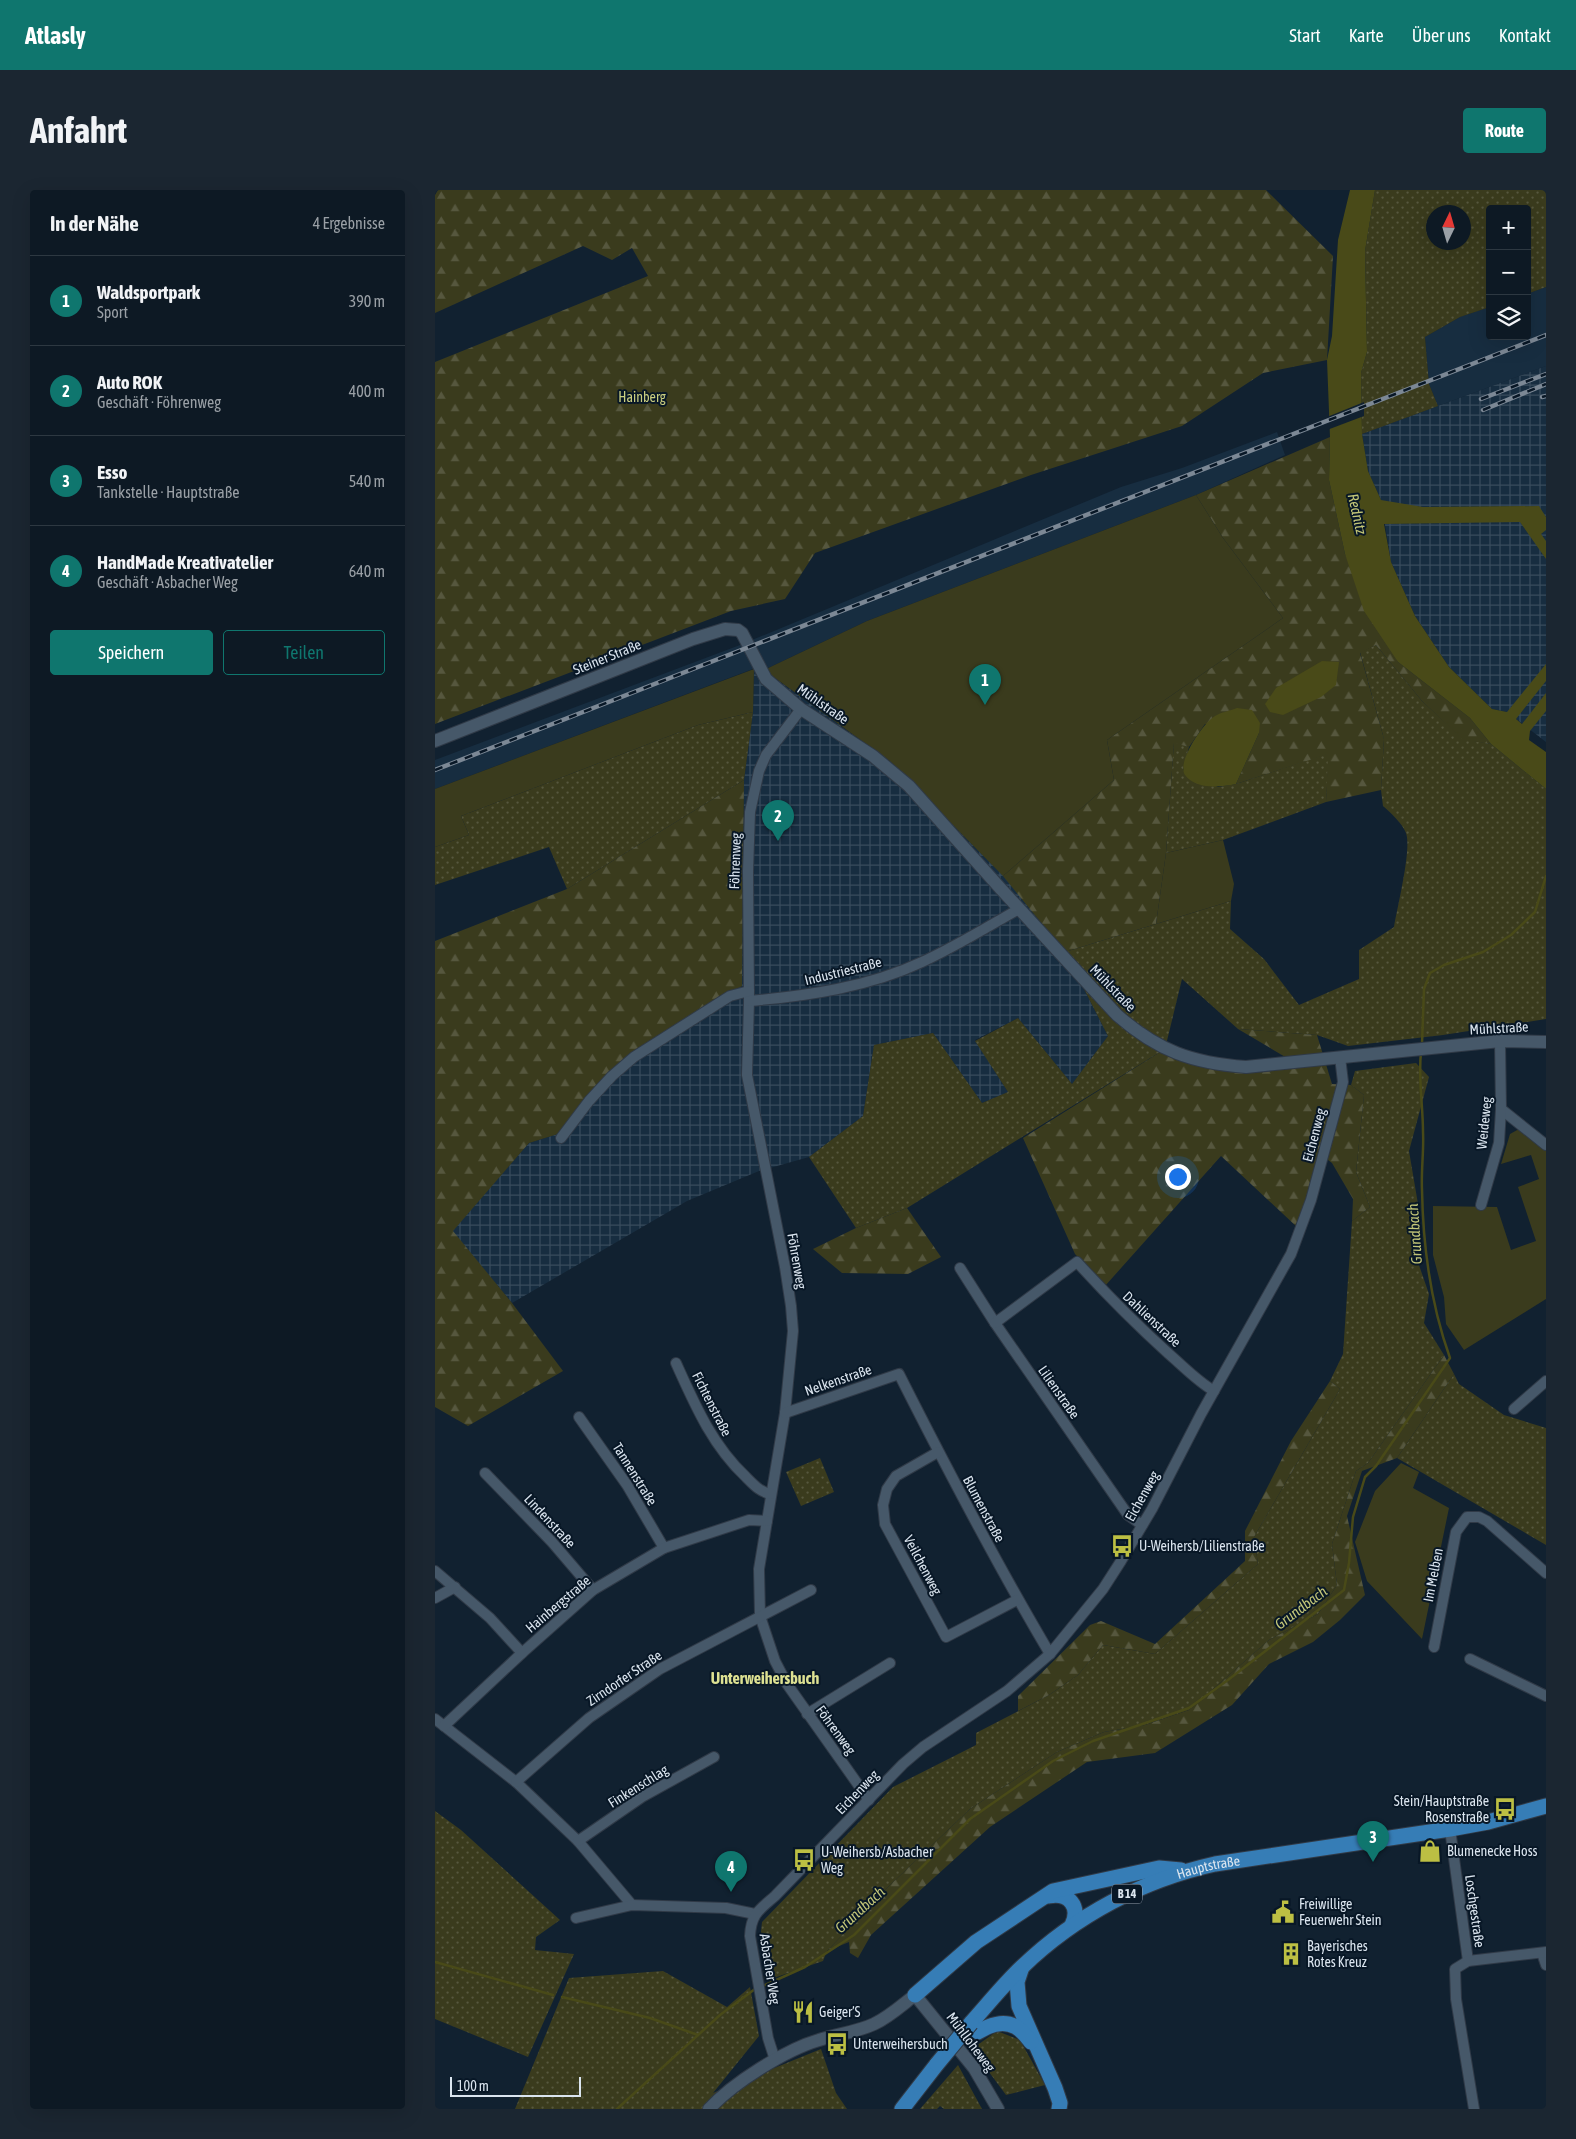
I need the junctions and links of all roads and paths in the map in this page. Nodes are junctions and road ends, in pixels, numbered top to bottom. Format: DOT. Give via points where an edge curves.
graph roads {
  1 [pos="766,679"];
  2 [pos="801,709"];
  3 [pos="435,741"];
  4 [pos="1019,910"];
  5 [pos="749,996"];
  6 [pos="1501,1042"];
  7 [pos="1546,1042"];
  8 [pos="1340,1057"];
  9 [pos="1501,1109"];
  10 [pos="561,1138"];
  11 [pos="1546,1145"];
  12 [pos="1481,1205"];
  13 [pos="960,1268"];
  14 [pos="995,1323"];
  15 [pos="676,1363"];
  16 [pos="899,1374"];
  17 [pos="1546,1381"];
  18 [pos="1214,1391"];
  19 [pos="1514,1409"];
  20 [pos="785,1413"];
  21 [pos="579,1417"];
  22 [pos="938,1452"];
  23 [pos="485,1473"];
  24 [pos="771,1494"];
  25 [pos="767,1521"];
  26 [pos="1142,1525"];
  27 [pos="664,1548"];
  28 [pos="435,1571"];
  29 [pos="1546,1573"];
  30 [pos="455,1587"];
  31 [pos="593,1590"];
  32 [pos="811,1590"];
  33 [pos="435,1598"];
  34 [pos="1017,1600"];
  35 [pos="761,1616"];
  36 [pos="1434,1647"];
  37 [pos="522,1653"];
  38 [pos="1049,1654"];
  39 [pos="1470,1659"];
  40 [pos="890,1663"];
  41 [pos="1546,1696"];
  42 [pos="807,1714"];
  43 [pos="435,1719"];
  44 [pos="445,1726"];
  45 [pos="714,1757"];
  46 [pos="517,1782"];
  47 [pos="869,1800"];
  48 [pos="1546,1806"];
  49 [pos="1450,1829"];
  50 [pos="578,1842"];
  51 [pos="1187,1870"];
  52 [pos="1041,1898"];
  53 [pos="632,1905"];
  54 [pos="755,1914"];
  55 [pos="576,1918"];
  56 [pos="1072,1925"];
  57 [pos="1544,1952"];
  58 [pos="1468,1961"];
  59 [pos="1546,1965"];
  60 [pos="1022,1967"];
  61 [pos="915,1995"];
  62 [pos="975,2027"];
  63 [pos="1035,2046"];
  64 [pos="775,2060"];
  65 [pos="709,2109"];
  66 [pos="902,2109"];
  67 [pos="998,2109"];
  68 [pos="1059,2109"];
  69 [pos="1474,2109"];
  1 -- 2 [label="street, Mühlstraße"];
  1 -- 3 [label="street, Steiner Straße" via="747,638 738,630 725,629"];
  2 -- 4 [label="street, Mühlstraße" via="873,756 909,786"];
  2 -- 5 [label="street, Föhrenweg" via="759,771 750,812"];
  4 -- 5 [label="street, Industriestraße" via="922,963 870,982 791,998"];
  4 -- 8 [label="street, Mühlstraße" via="1117,1015 1153,1042 1214,1065 1246,1067"];
  5 -- 10 [label="street, Industriestraße" via="730,996 634,1057 589,1101"];
  5 -- 20 [label="street, Föhrenweg" via="747,1075 791,1306 793,1331"];
  6 -- 7 [label="street, Mühlstraße"];
  6 -- 8 [label="street, Mühlstraße"];
  6 -- 9 [label="street, Weideweg"];
  8 -- 18 [label="street, Eichenweg" via="1343,1082 1301,1232"];
  9 -- 11 [label="street"];
  9 -- 12 [label="street, Weideweg" via="1499,1143"];
  13 -- 14 [label="street, Lilienstraße"];
  14 -- 18 [label="street, Dahlienstraße" via="1077,1262 1153,1340"];
  14 -- 26 [label="street, Lilienstraße" via="1128,1515"];
  15 -- 24 [label="street, Fichtenstraße" via="720,1450 762,1493"];
  16 -- 20 [label="street, Nelkenstraße"];
  16 -- 22 [label="street, Blumenstraße"];
  17 -- 19 [label="street"];
  18 -- 26 [label="street, Eichenweg"];
  20 -- 24 [label="street, Föhrenweg"];
  21 -- 27 [label="street, Tannenstraße" via="627,1485"];
  22 -- 34 [label="street, Blumenstraße"];
  22 -- 34 [label="street, Veilchenweg" via="900,1472 887,1489 883,1516 891,1534 946,1637"];
  23 -- 31 [label="street, Lindenstraße"];
  24 -- 25 [label="street, Föhrenweg"];
  25 -- 27 [label="street, Hainbergstraße" via="749,1520"];
  25 -- 35 [label="street, Föhrenweg" via="759,1580"];
  26 -- 38 [label="street, Eichenweg" via="1103,1589"];
  27 -- 31 [label="street, Hainbergstraße"];
  28 -- 30 [label="street"];
  29 -- 36 [label="street, Im Melben" via="1487,1521 1472,1516 1463,1520 1456,1532"];
  30 -- 33 [label="street"];
  30 -- 37 [label="street"];
  31 -- 37 [label="street, Hainbergstraße"];
  32 -- 35 [label="street, Zirndorfer Straße"];
  34 -- 38 [label="street, Blumenstraße"];
  35 -- 42 [label="street, Föhrenweg" via="775,1661"];
  35 -- 46 [label="street, Zirndorfer Straße" via="660,1669 589,1718"];
  37 -- 44 [label="street, Hainbergstraße"];
  38 -- 47 [label="street, Eichenweg" via="1007,1691 923,1747"];
  39 -- 41 [label="street"];
  40 -- 42 [label="street"];
  42 -- 47 [label="street, Föhrenweg"];
  43 -- 44 [label="street"];
  44 -- 46 [label="street"];
  45 -- 50 [label="street, Finkenschlag" via="642,1797"];
  46 -- 50 [label="street"];
  47 -- 54 [label="street, Eichenweg"];
  48 -- 49 [label="main road, Hauptstraße / B 14"];
  49 -- 51 [label="main road, Hauptstraße / B 14" via="1246,1858"];
  49 -- 58 [label="street, Loschgestraße"];
  50 -- 53 [label="street"];
  51 -- 52 [label="main road" via="1159,1868 1068,1887"];
  51 -- 56 [label="main road, Hauptstraße / B 14" via="1115,1899"];
  52 -- 56 [label="main road" via="1054,1895 1069,1899 1076,1910"];
  52 -- 61 [label="main road" via="976,1942"];
  53 -- 54 [label="street" via="726,1908"];
  53 -- 55 [label="street"];
  54 -- 64 [label="street, Asbacher Weg" via="750,1936 768,2038"];
  56 -- 60 [label="main road, Hauptstraße / B 14"];
  57 -- 58 [label="street"];
  57 -- 59 [label="street"];
  58 -- 69 [label="street, Loschgestraße" via="1455,1969 1456,1999"];
  60 -- 62 [label="main road, Hauptstraße / B 14"];
  60 -- 63 [label="main road" via="1016,1993"];
  61 -- 64 [label="street" via="875,2024 818,2040"];
  61 -- 67 [label="street, Mühlloheweg" via="974,2068"];
  62 -- 63 [label="main road" via="1001,2023 1016,2027"];
  62 -- 66 [label="main road, Hauptstraße / B 14, bridge" via="937,2064"];
  63 -- 68 [label="main road" via="1055,2088"];
  64 -- 65 [label="street" via="719,2098"];
}
